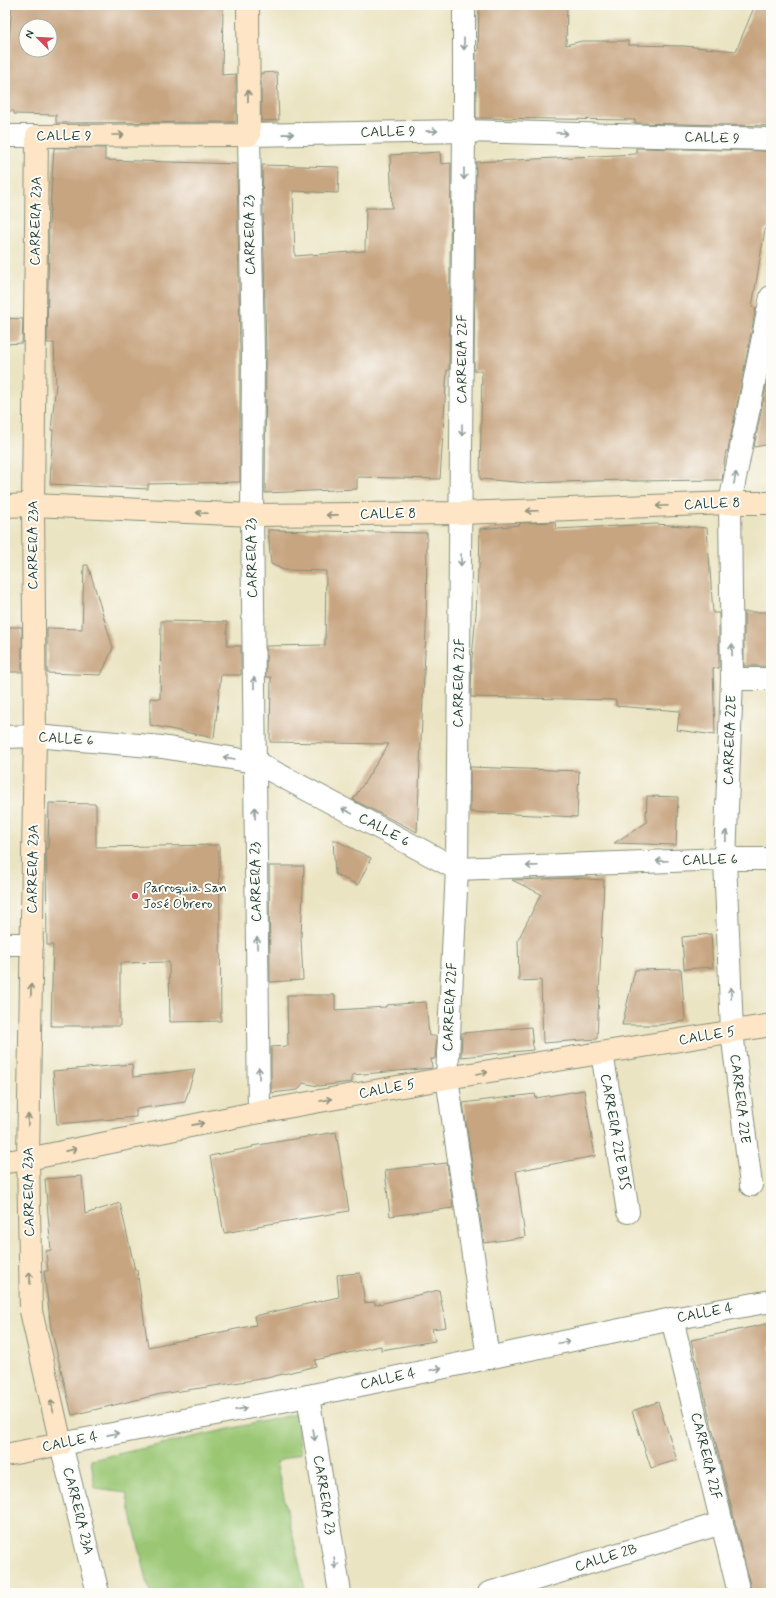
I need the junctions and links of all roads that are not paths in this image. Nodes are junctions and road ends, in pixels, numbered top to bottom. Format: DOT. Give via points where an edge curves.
graph roads {
  1 [pos="248,5"];
  2 [pos="464,5"];
  3 [pos="464,131"];
  4 [pos="249,135"];
  5 [pos="5,136"];
  6 [pos="37,136"];
  7 [pos="771,139"];
  8 [pos="771,297"];
  9 [pos="730,503"];
  10 [pos="771,503"];
  11 [pos="33,505"];
  12 [pos="5,506"];
  13 [pos="461,513"];
  14 [pos="252,515"];
  15 [pos="732,679"];
  16 [pos="771,679"];
  17 [pos="35,736"];
  18 [pos="5,737"];
  19 [pos="254,762"];
  20 [pos="725,859"];
  21 [pos="771,859"];
  22 [pos="457,869"];
  23 [pos="5,944"];
  24 [pos="32,944"];
  25 [pos="771,1025"];
  26 [pos="732,1032"];
  27 [pos="602,1053"];
  28 [pos="447,1078"];
  29 [pos="259,1112"];
  30 [pos="28,1159"];
  31 [pos="5,1162"];
  32 [pos="751,1185"];
  33 [pos="628,1212"];
  34 [pos="771,1301"];
  35 [pos="672,1319"];
  36 [pos="488,1358"];
  37 [pos="308,1396"];
  38 [pos="61,1444"];
  39 [pos="5,1455"];
  40 [pos="722,1523"];
  41 [pos="494,1592"];
  42 [pos="98,1593"];
  43 [pos="340,1593"];
  44 [pos="739,1593"];
  4 -- 1 [label="street, CARRERA 23, one-way"];
  2 -- 3 [label="street, CARRERA 22F, one-way"];
  4 -- 3 [label="street, CALLE 9, one-way"];
  3 -- 7 [label="street, CALLE 9, one-way"];
  3 -- 13 [label="street, CARRERA 22F, one-way"];
  6 -- 4 [label="street, CALLE 9, one-way"];
  4 -- 14 [label="street, CARRERA 23" via="253,352"];
  5 -- 6 [label="street, CALLE 9"];
  6 -- 11 [label="street, CARRERA 23A"];
  9 -- 8 [label="street, CARRERA 22E, one-way"];
  9 -- 10 [label="street, CALLE 8"];
  9 -- 13 [label="street, CALLE 8, one-way"];
  15 -- 9 [label="street, CARRERA 22E, one-way"];
  11 -- 12 [label="street, CALLE 8"];
  14 -- 11 [label="street, CALLE 8, one-way"];
  11 -- 17 [label="street, CARRERA 23A"];
  13 -- 14 [label="street, CALLE 8, one-way"];
  13 -- 22 [label="street, CARRERA 22F, one-way"];
  19 -- 14 [label="street, CARRERA 23, one-way"];
  15 -- 16 [label="street"];
  20 -- 15 [label="street, CARRERA 22E, one-way"];
  17 -- 18 [label="street, CALLE 6"];
  19 -- 17 [label="street, CALLE 6, one-way" via="162,747"];
  17 -- 24 [label="street, CARRERA 23A"];
  22 -- 19 [label="street, CALLE 6, one-way"];
  29 -- 19 [label="street, CARRERA 23, one-way"];
  20 -- 21 [label="street, CALLE 6"];
  20 -- 22 [label="street, CALLE 6, one-way"];
  26 -- 20 [label="street, CARRERA 22E, one-way"];
  22 -- 28 [label="street, CARRERA 22F"];
  23 -- 24 [label="street"];
  30 -- 24 [label="street, CARRERA 23A, one-way"];
  25 -- 26 [label="street, CALLE 5"];
  26 -- 27 [label="street, CALLE 5"];
  26 -- 32 [label="street, CARRERA 22E"];
  28 -- 27 [label="street, CALLE 5, one-way"];
  27 -- 33 [label="street, CARRERA 22E BIS"];
  29 -- 28 [label="street, CALLE 5, one-way"];
  28 -- 36 [label="street, CARRERA 22F"];
  30 -- 29 [label="street, CALLE 5, one-way"];
  30 -- 31 [label="street, CALLE 5"];
  38 -- 30 [label="street, CARRERA 23A, one-way" via="30,1311"];
  34 -- 35 [label="street, CALLE 4"];
  36 -- 35 [label="street, CALLE 4, one-way"];
  35 -- 40 [label="street, CARRERA 22F"];
  37 -- 36 [label="street, CALLE 4, one-way"];
  38 -- 37 [label="street, CALLE 4, one-way"];
  37 -- 43 [label="street, CARRERA 23, one-way"];
  38 -- 39 [label="street, CALLE 4"];
  38 -- 42 [label="street, CARRERA 23A"];
  40 -- 41 [label="street, CALLE 2B"];
  40 -- 44 [label="street, CARRERA 22F"];
}
